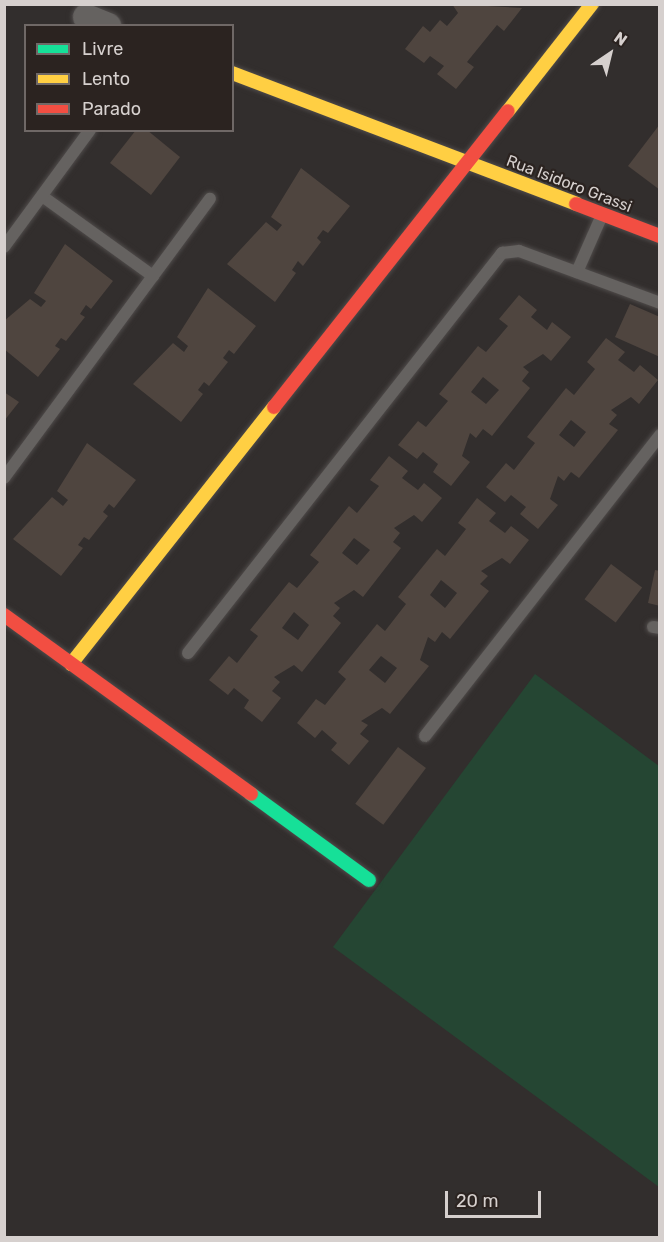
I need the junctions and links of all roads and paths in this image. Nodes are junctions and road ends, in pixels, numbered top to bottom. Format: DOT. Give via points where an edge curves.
graph roads {
  1 [pos="592,4"];
  2 [pos="234,74"];
  3 [pos="89,132"];
  4 [pos="467,162"];
  5 [pos="42,196"];
  6 [pos="210,200"];
  7 [pos="602,214"];
  8 [pos="660,236"];
  9 [pos="4,247"];
  10 [pos="577,272"];
  11 [pos="153,276"];
  12 [pos="660,303"];
  13 [pos="660,435"];
  14 [pos="4,478"];
  15 [pos="4,615"];
  16 [pos="188,653"];
  17 [pos="71,664"];
  18 [pos="425,736"];
  19 [pos="369,879"];
  1 -- 4 [label="street"];
  2 -- 4 [label="street, Rua Isidoro Grassi"];
  3 -- 5 [label="lane"];
  4 -- 7 [label="street, Rua Isidoro Grassi"];
  4 -- 17 [label="street"];
  5 -- 9 [label="lane"];
  5 -- 11 [label="lane"];
  6 -- 11 [label="lane"];
  7 -- 8 [label="street, Rua Isidoro Grassi"];
  7 -- 10 [label="lane"];
  10 -- 12 [label="lane"];
  10 -- 16 [label="lane" via="519,251 490,262"];
  11 -- 14 [label="lane"];
  13 -- 18 [label="lane"];
  15 -- 17 [label="street"];
  17 -- 19 [label="street"];
}
